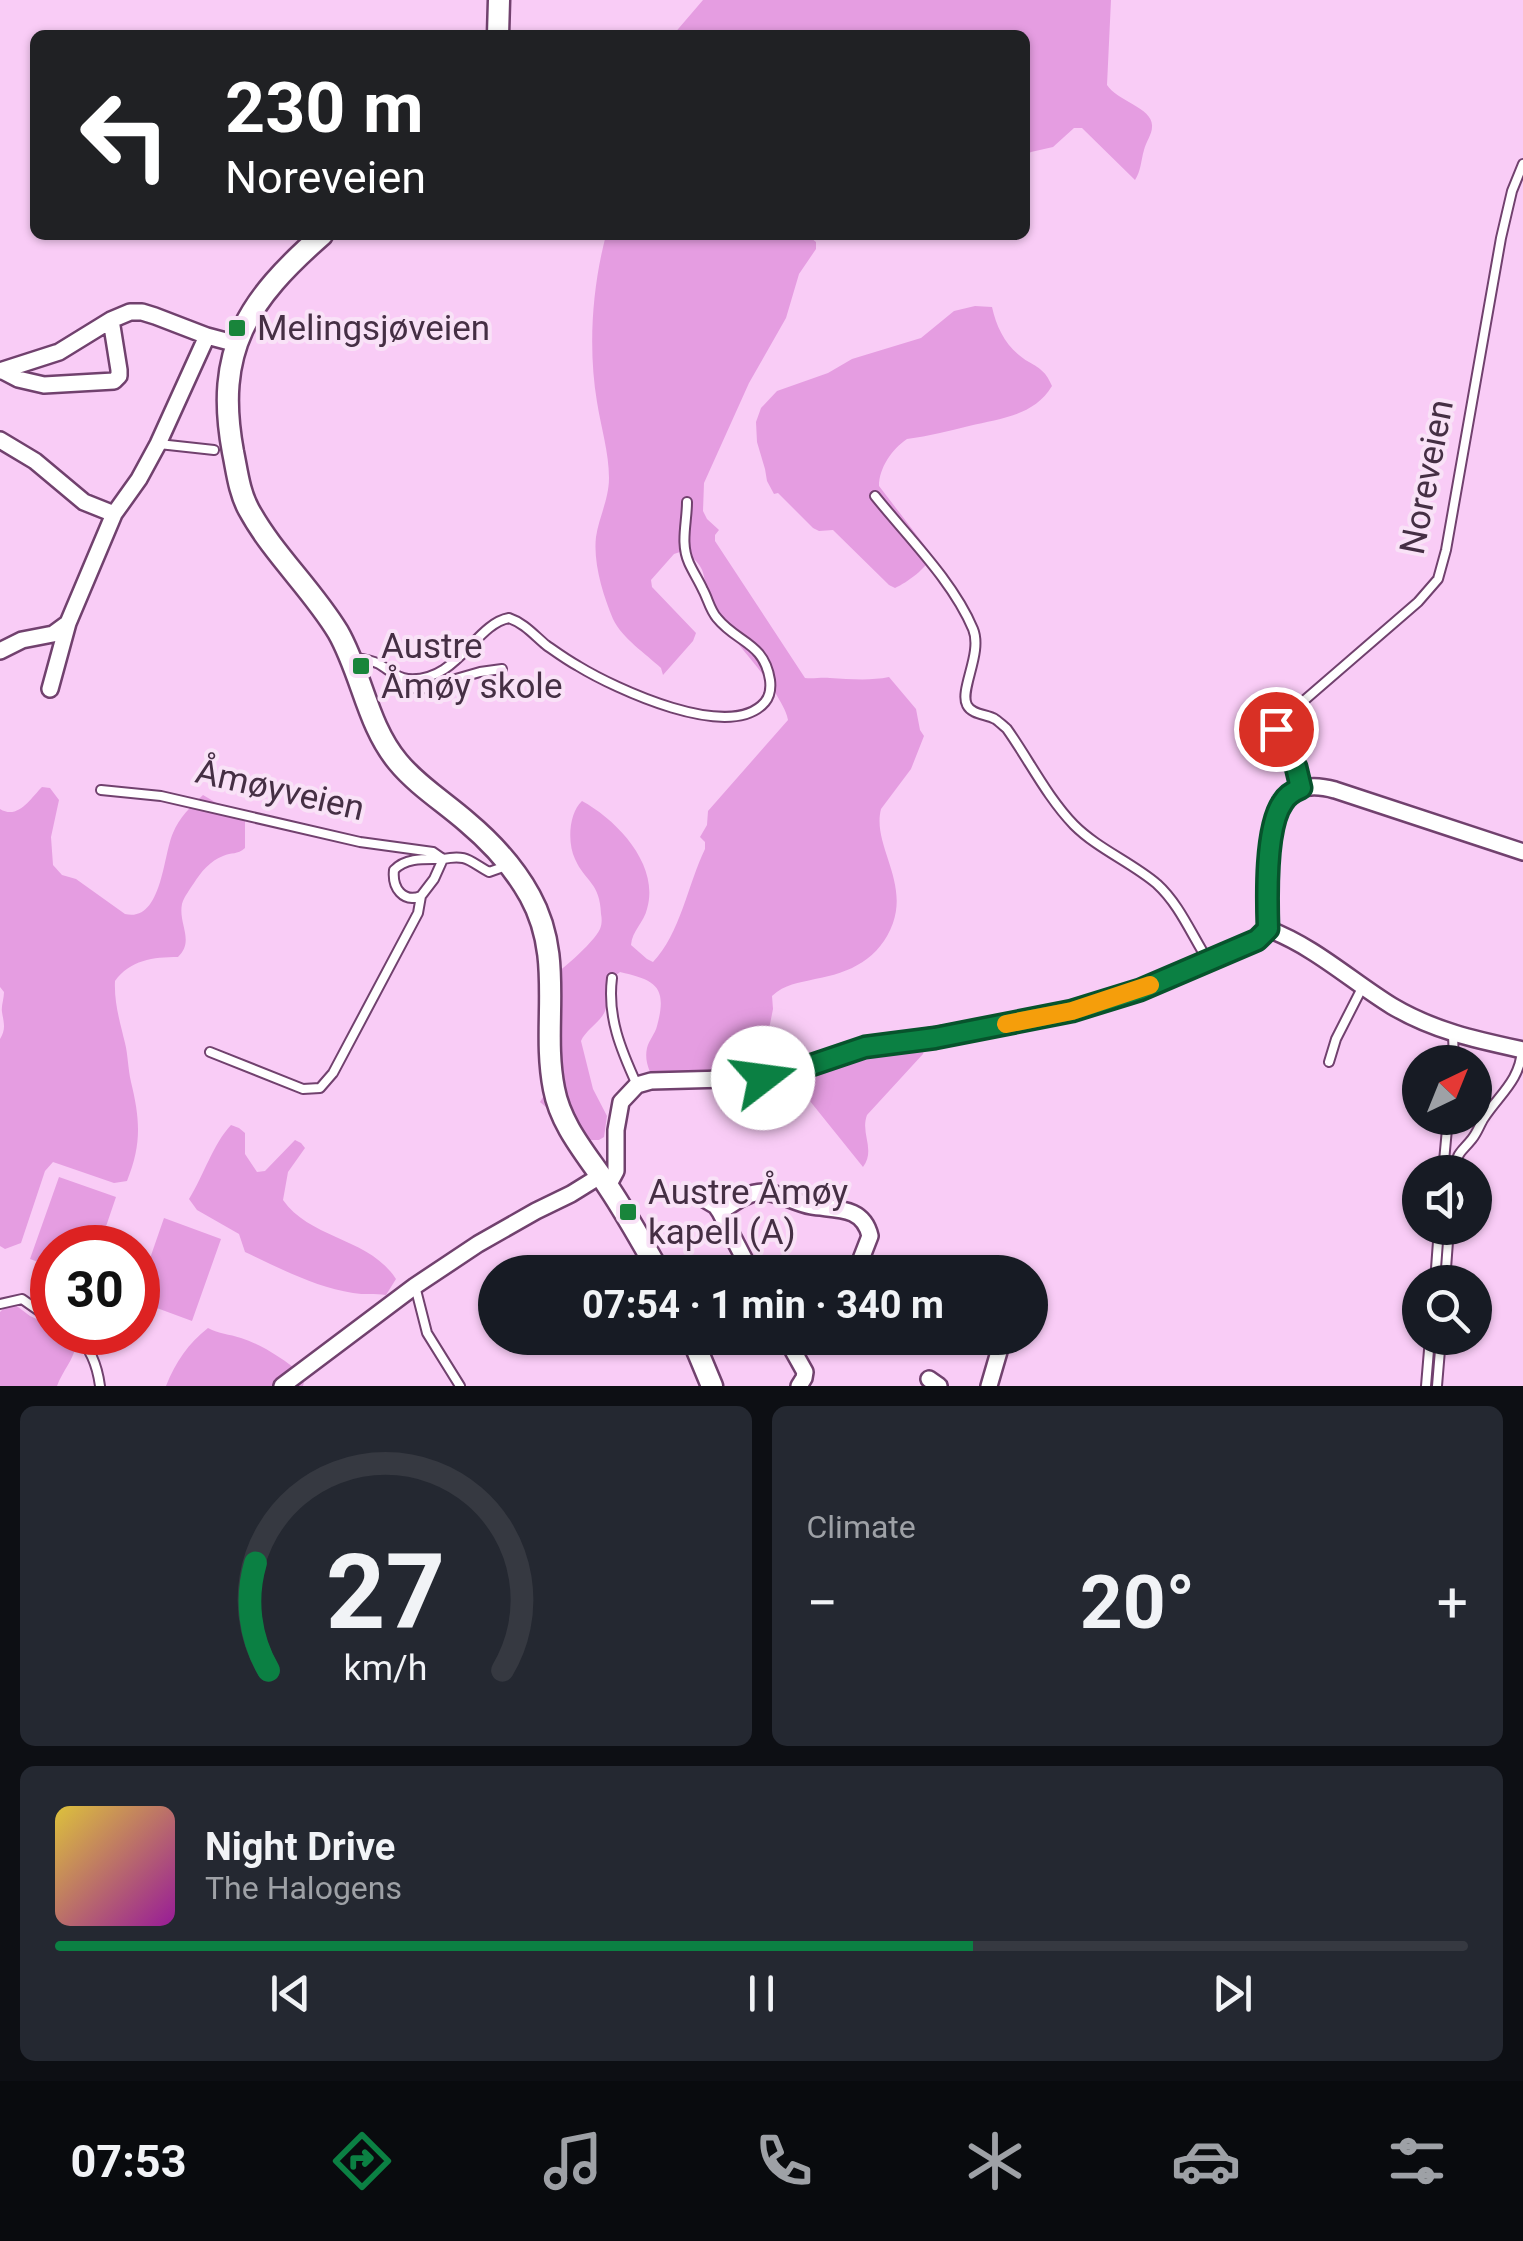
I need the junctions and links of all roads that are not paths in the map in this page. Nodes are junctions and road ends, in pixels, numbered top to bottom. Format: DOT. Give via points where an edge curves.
graph roads {
  1 [pos="499,0"];
  2 [pos="498,30"];
  3 [pos="1523,164"];
  4 [pos="317,240"];
  5 [pos="111,320"];
  6 [pos="206,336"];
  7 [pos="237,344"];
  8 [pos="2,371"];
  9 [pos="0,440"];
  10 [pos="158,444"];
  11 [pos="214,450"];
  12 [pos="874,496"];
  13 [pos="687,502"];
  14 [pos="114,514"];
  15 [pos="68,623"];
  16 [pos="0,650"];
  17 [pos="351,658"];
  18 [pos="502,669"];
  19 [pos="399,677"];
  20 [pos="50,690"];
  21 [pos="1301,788"];
  22 [pos="101,790"];
  23 [pos="1523,852"];
  24 [pos="443,859"];
  25 [pos="510,865"];
  26 [pos="421,896"];
  27 [pos="1268,929"];
  28 [pos="1208,962"];
  29 [pos="612,978"];
  30 [pos="1363,986"];
  31 [pos="1453,1034"];
  32 [pos="1453,1045"];
  33 [pos="1522,1050"];
  34 [pos="210,1052"];
  35 [pos="1329,1062"];
  36 [pos="637,1085"];
  37 [pos="1459,1155"];
  38 [pos="604,1181"];
  39 [pos="696,1194"];
  40 [pos="720,1212"];
  41 [pos="649,1255"];
  42 [pos="742,1255"];
  43 [pos="863,1255"];
  44 [pos="415,1286"];
  45 [pos="0,1304"];
  46 [pos="30,1305"];
  47 [pos="92,1355"];
  48 [pos="699,1355"];
  49 [pos="797,1355"];
  50 [pos="998,1355"];
  51 [pos="1429,1355"];
  52 [pos="1440,1355"];
  53 [pos="806,1383"];
  54 [pos="100,1386"];
  55 [pos="282,1386"];
  56 [pos="460,1386"];
  57 [pos="712,1386"];
  58 [pos="989,1386"];
  59 [pos="1426,1386"];
  60 [pos="1437,1386"];
  1 -- 2 [label="main road"];
  3 -- 21 [label="lane, Noreveien" via="1501,238 1441,570 1433,588 1278,724 1276,736"];
  4 -- 7 [label="main road, Åmøyveien" via="266,292"];
  5 -- 6 [label="street" via="142,312"];
  5 -- 8 [label="street" via="59,352"];
  5 -- 8 [label="street" via="119,370 114,381 44,385"];
  6 -- 7 [label="street"];
  6 -- 10 [label="street"];
  7 -- 17 [label="main road, Åmøyveien" via="226,411 244,500"];
  9 -- 14 [label="street" via="84,502"];
  10 -- 11 [label="lane"];
  10 -- 14 [label="street"];
  12 -- 28 [label="lane" via="973,629 968,707 1007,729 1077,828 1166,893"];
  13 -- 19 [label="lane" via="684,550 712,611 766,665 770,692 757,708 707,716 654,702 580,668 509,618 494,622 445,668"];
  14 -- 15 [label="street"];
  15 -- 16 [label="street"];
  15 -- 20 [label="street"];
  17 -- 19 [label="lane" via="376,662"];
  17 -- 25 [label="main road, Åmøyveien" via="396,760"];
  18 -- 19 [label="lane" via="420,689"];
  21 -- 23 [label="street" via="1335,790"];
  21 -- 27 [label="street" via="1284,801 1273,825"];
  22 -- 24 [label="lane, Åmøyveien" via="161,796"];
  24 -- 25 [label="lane, Åmøyveien" via="466,858 488,872"];
  24 -- 26 [label="lane"];
  24 -- 26 [label="lane, Åmøyveien" via="409,861 394,870 402,894"];
  25 -- 38 [label="main road, Åmøyveien" via="538,910 548,950 559,1108"];
  26 -- 34 [label="lane" via="379,988 320,1088 304,1089"];
  27 -- 28 [label="street"];
  27 -- 30 [label="street" via="1300,942"];
  28 -- 36 [label="street" via="1072,1011 865,1047 781,1075"];
  29 -- 36 [label="lane" via="618,1040"];
  30 -- 31 [label="street"];
  30 -- 35 [label="lane"];
  31 -- 32 [label="lane"];
  31 -- 33 [label="street"];
  33 -- 37 [label="lane" via="1515,1079"];
  36 -- 38 [label="street" via="618,1110 616,1171"];
  38 -- 41 [label="main road, Åmøyveien"];
  38 -- 44 [label="street" via="536,1211"];
  39 -- 40 [label="street"];
  40 -- 42 [label="street"];
  40 -- 43 [label="street" via="765,1192 846,1210 870,1236"];
  44 -- 55 [label="street"];
  44 -- 56 [label="lane" via="426,1333"];
  45 -- 46 [label="lane" via="22,1299"];
  47 -- 54 [label="lane"];
  48 -- 57 [label="main road"];
  49 -- 53 [label="street"];
  50 -- 58 [label="street"];
  51 -- 59 [label="lane"];
  52 -- 60 [label="lane"];
}
